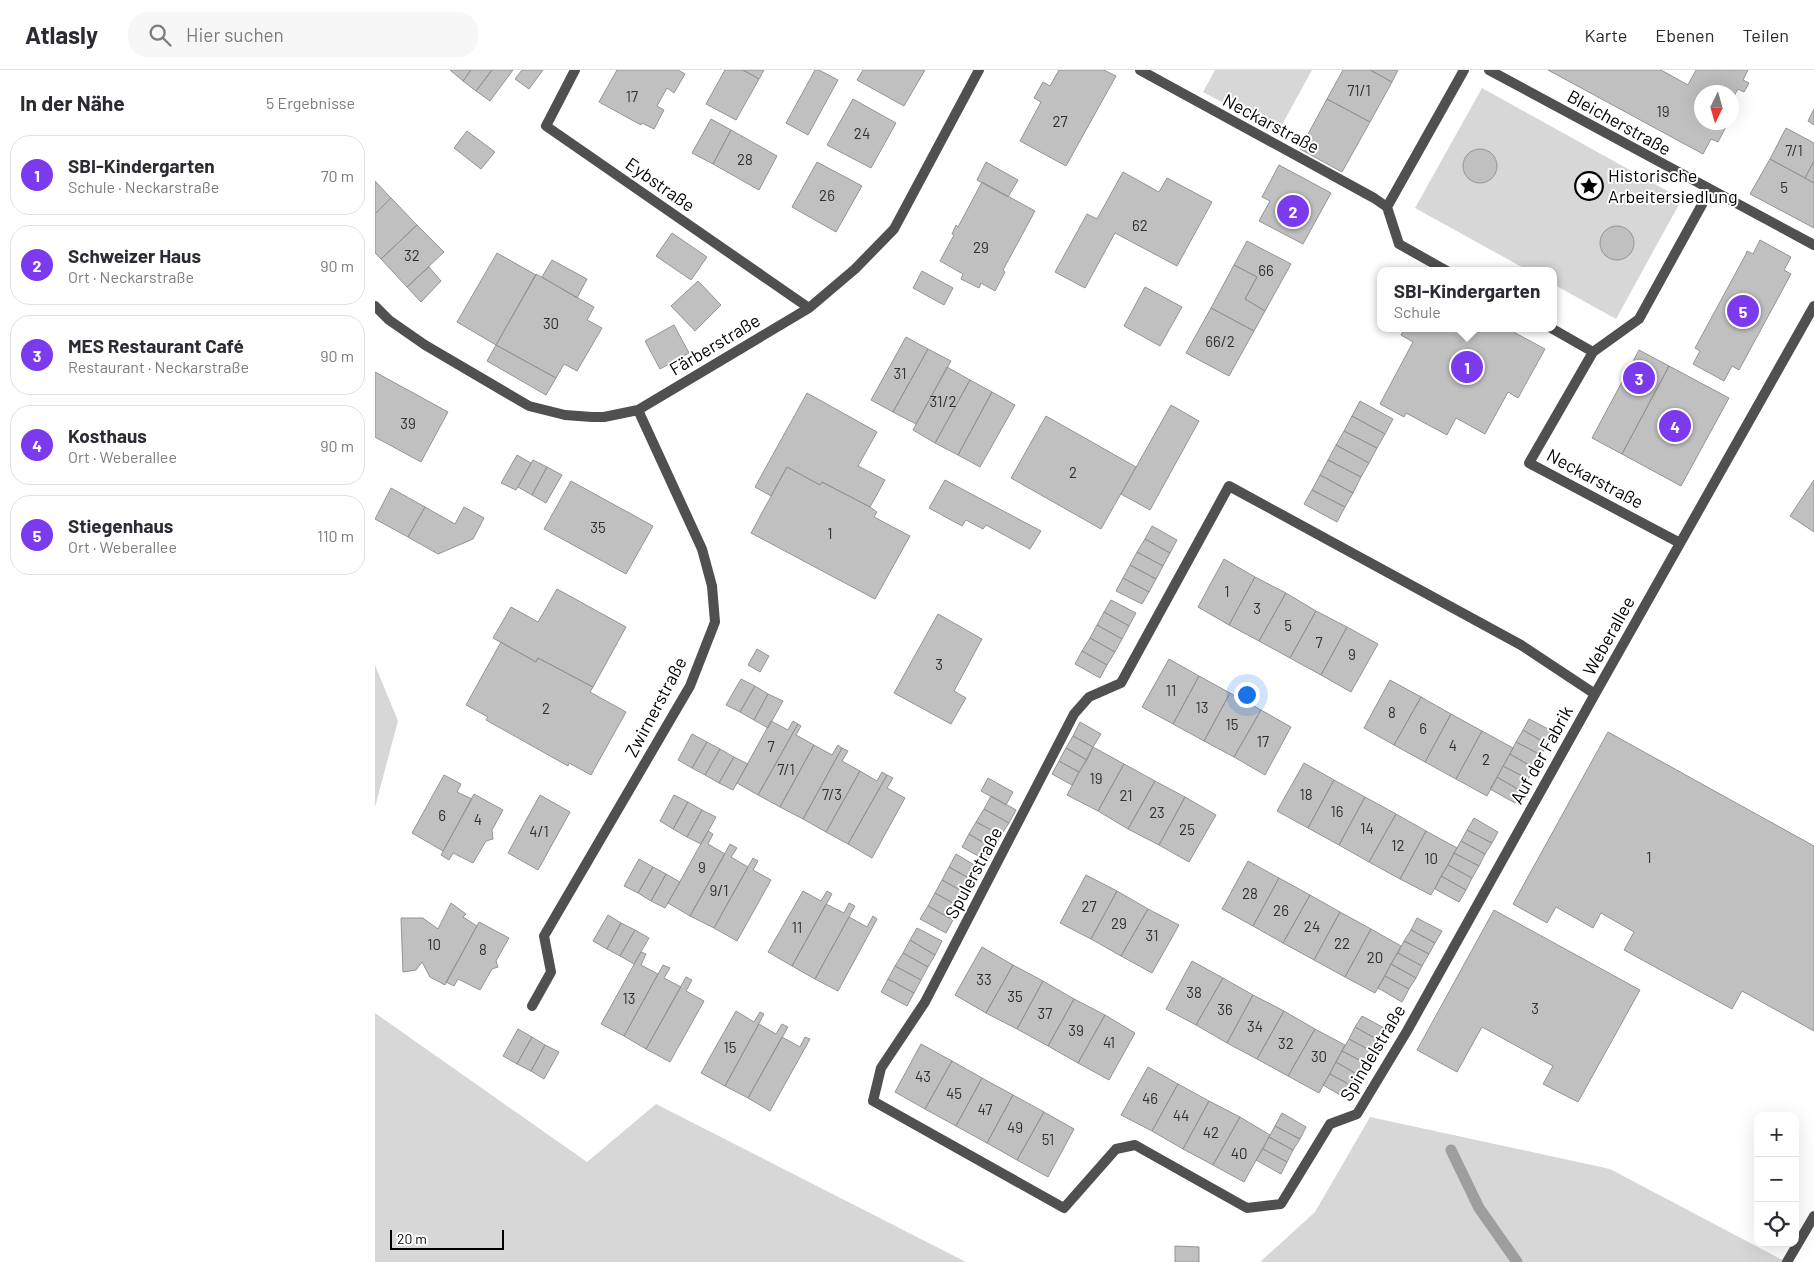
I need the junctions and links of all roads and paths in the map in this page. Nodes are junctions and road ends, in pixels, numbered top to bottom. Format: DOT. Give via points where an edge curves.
graph roads {
  1 [pos="575,70"];
  2 [pos="979,70"];
  3 [pos="1140,70"];
  4 [pos="1465,70"];
  5 [pos="1489,70"];
  6 [pos="1710,190"];
  7 [pos="1387,207"];
  8 [pos="1814,245"];
  9 [pos="1440,267"];
  10 [pos="375,306"];
  11 [pos="1814,306"];
  12 [pos="809,308"];
  13 [pos="1557,331"];
  14 [pos="1593,352"];
  15 [pos="638,410"];
  16 [pos="1229,486"];
  17 [pos="1680,543"];
  18 [pos="1595,694"];
  19 [pos="1517,833"];
  20 [pos="532,1006"];
  21 [pos="1064,1208"];
  22 [pos="1814,1216"];
  23 [pos="1787,1262"];
  1 -- 12 [label="street, Eybstraße" via="546,126"];
  2 -- 12 [label="street, Färberstraße" via="894,229"];
  3 -- 7 [label="street, Neckarstraße"];
  4 -- 7 [label="street"];
  5 -- 6 [label="street, Bleicherstraße"];
  6 -- 8 [label="street, Bleicherstraße"];
  6 -- 14 [label="street, Neckarstraße" via="1639,319"];
  7 -- 9 [label="street" via="1399,244"];
  10 -- 15 [label="street, Färberstraße" via="425,345 529,406 565,415 603,418"];
  11 -- 17 [label="street, Weberallee"];
  12 -- 15 [label="street, Färberstraße"];
  13 -- 14 [label="street"];
  14 -- 17 [label="street, Neckarstraße" via="1529,463"];
  15 -- 20 [label="street, Zwirnerstraße" via="702,549 712,586 715,622 689,686 544,936 551,972"];
  16 -- 18 [label="street, Weberallee" via="1521,645"];
  16 -- 21 [label="street, Spulerstraße" via="1121,683 1089,697 1074,714 925,1002 881,1068 873,1101"];
  17 -- 18 [label="street, Weberallee"];
  18 -- 19 [label="street, Auf der Fabrik"];
  19 -- 21 [label="street, Spindelstraße" via="1357,1114 1330,1124 1281,1204 1247,1208 1135,1145 1115,1149"];
  22 -- 23 [label="street"];
}
